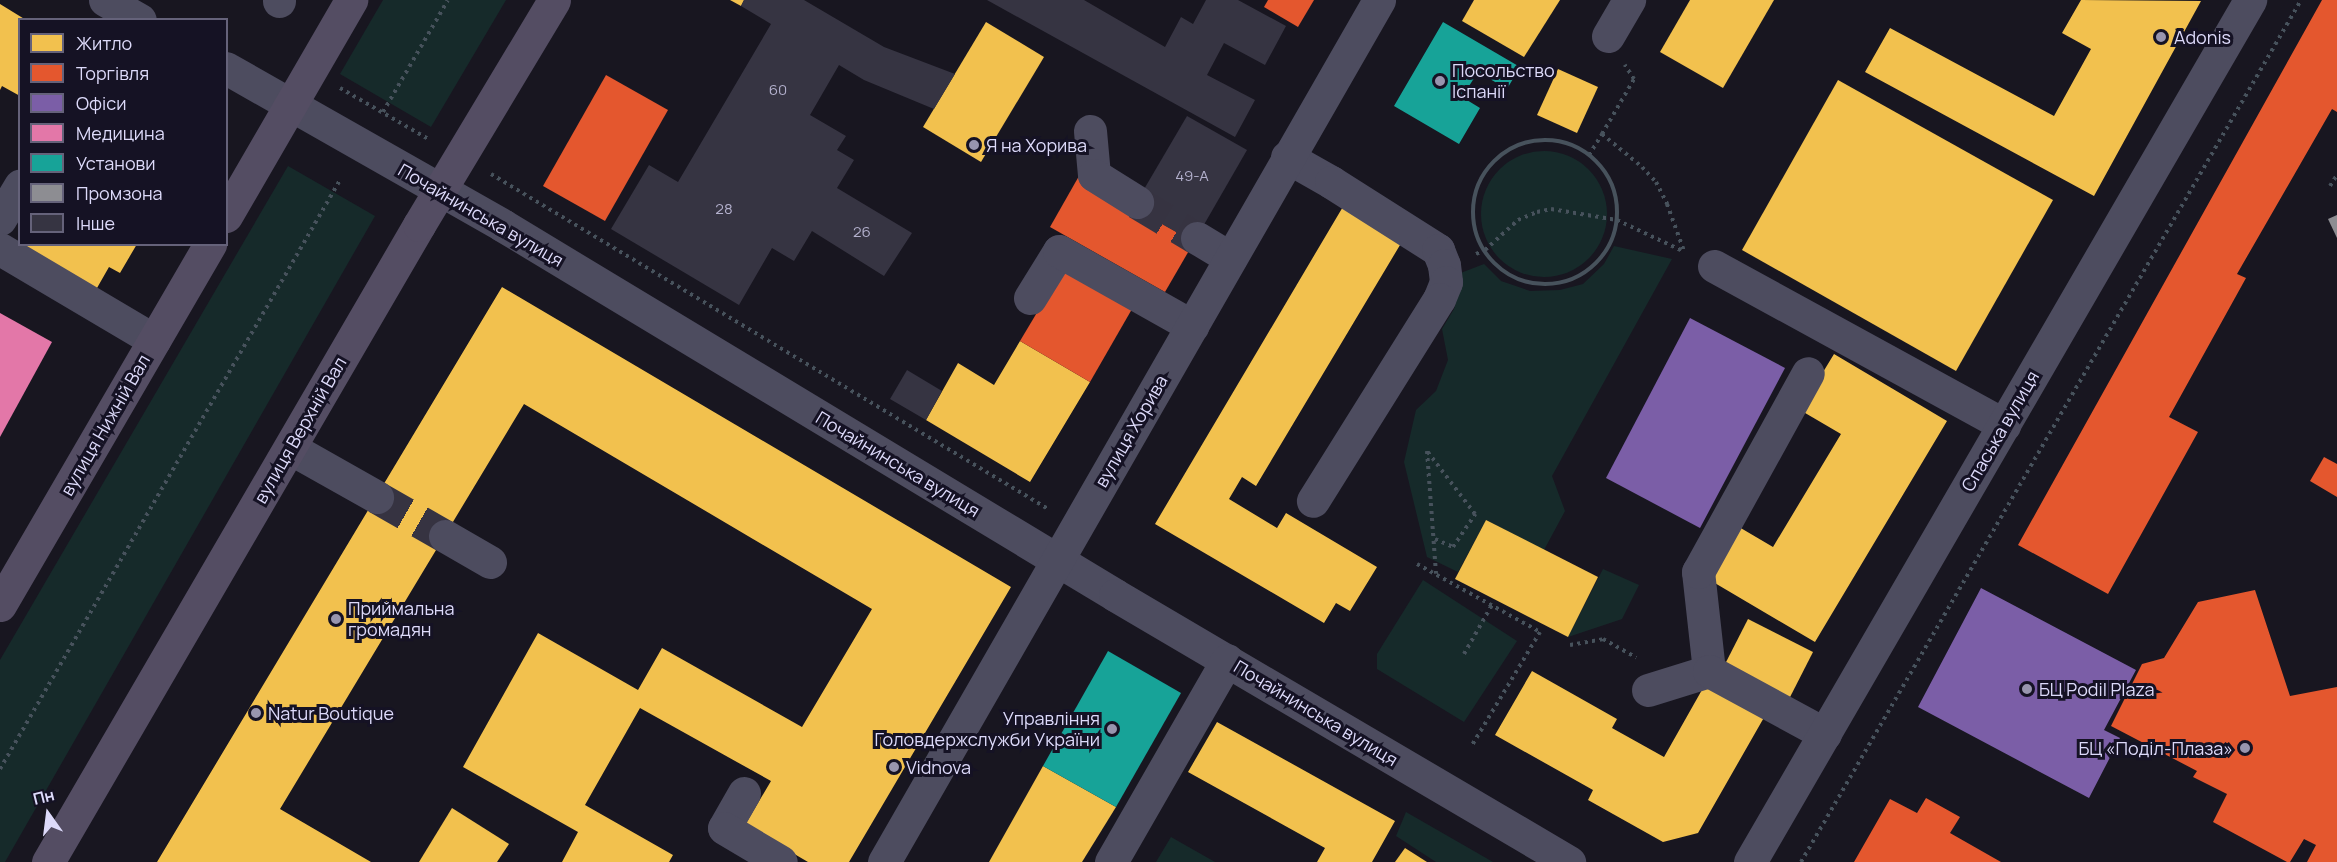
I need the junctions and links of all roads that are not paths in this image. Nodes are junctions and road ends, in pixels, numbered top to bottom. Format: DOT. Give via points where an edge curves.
graph roads {
  1 [pos="105,0"];
  2 [pos="351,0"];
  3 [pos="554,0"];
  4 [pos="1379,0"];
  5 [pos="1629,0"];
  6 [pos="2250,0"];
  7 [pos="136,18"];
  8 [pos="1608,36"];
  9 [pos="228,69"];
  10 [pos="291,105"];
  11 [pos="1089,131"];
  12 [pos="1287,158"];
  13 [pos="18,189"];
  14 [pos="439,191"];
  15 [pos="1137,202"];
  16 [pos="228,213"];
  17 [pos="0,219"];
  18 [pos="1197,238"];
  19 [pos="209,246"];
  20 [pos="0,249"];
  21 [pos="1230,258"];
  22 [pos="1714,266"];
  23 [pos="1030,298"];
  24 [pos="1192,326"];
  25 [pos="154,340"];
  26 [pos="1808,373"];
  27 [pos="2004,425"];
  28 [pos="290,448"];
  29 [pos="377,497"];
  30 [pos="1313,501"];
  31 [pos="445,536"];
  32 [pos="1058,560"];
  33 [pos="490,562"];
  34 [pos="0,605"];
  35 [pos="1227,660"];
  36 [pos="1708,671"];
  37 [pos="1648,690"];
  38 [pos="1825,734"];
  39 [pos="744,793"];
  40 [pos="48,862"];
  41 [pos="781,862"];
  42 [pos="884,862"];
  43 [pos="1112,862"];
  44 [pos="1569,862"];
  45 [pos="1750,862"];
  1 -- 7 [label="street"];
  2 -- 10 [label="main road"];
  3 -- 14 [label="main road, вулиця Верхній Вал"];
  4 -- 12 [label="street, вулиця Хорива"];
  5 -- 8 [label="street"];
  6 -- 27 [label="street, Спаська вулиця"];
  9 -- 10 [label="street, Почайнинська вулиця"];
  10 -- 14 [label="street, Почайнинська вулиця"];
  10 -- 16 [label="main road"];
  11 -- 15 [label="street" via="1094,175"];
  12 -- 21 [label="street, вулиця Хорива"];
  12 -- 30 [label="street" via="1438,250 1446,282"];
  13 -- 17 [label="street"];
  14 -- 28 [label="main road, вулиця Верхній Вал"];
  14 -- 32 [label="street, Почайнинська вулиця" via="502,225"];
  18 -- 21 [label="street"];
  19 -- 25 [label="main road, вулиця Нижній Вал"];
  20 -- 25 [label="street"];
  21 -- 24 [label="street, вулиця Хорива"];
  22 -- 27 [label="street"];
  23 -- 24 [label="street" via="1059,251"];
  24 -- 32 [label="street, вулиця Хорива"];
  25 -- 34 [label="main road, вулиця Нижній Вал"];
  26 -- 36 [label="street" via="1698,572"];
  27 -- 38 [label="street, Спаська вулиця"];
  28 -- 29 [label="street"];
  28 -- 40 [label="main road, вулиця Верхній Вал"];
  31 -- 33 [label="street"];
  32 -- 35 [label="street, Почайнинська вулиця"];
  32 -- 42 [label="street, вулиця Хорива"];
  35 -- 43 [label="street"];
  35 -- 44 [label="street, Почайнинська вулиця"];
  36 -- 37 [label="street"];
  36 -- 38 [label="street"];
  38 -- 45 [label="street, Спаська вулиця"];
  39 -- 41 [label="street" via="724,828"];
}
